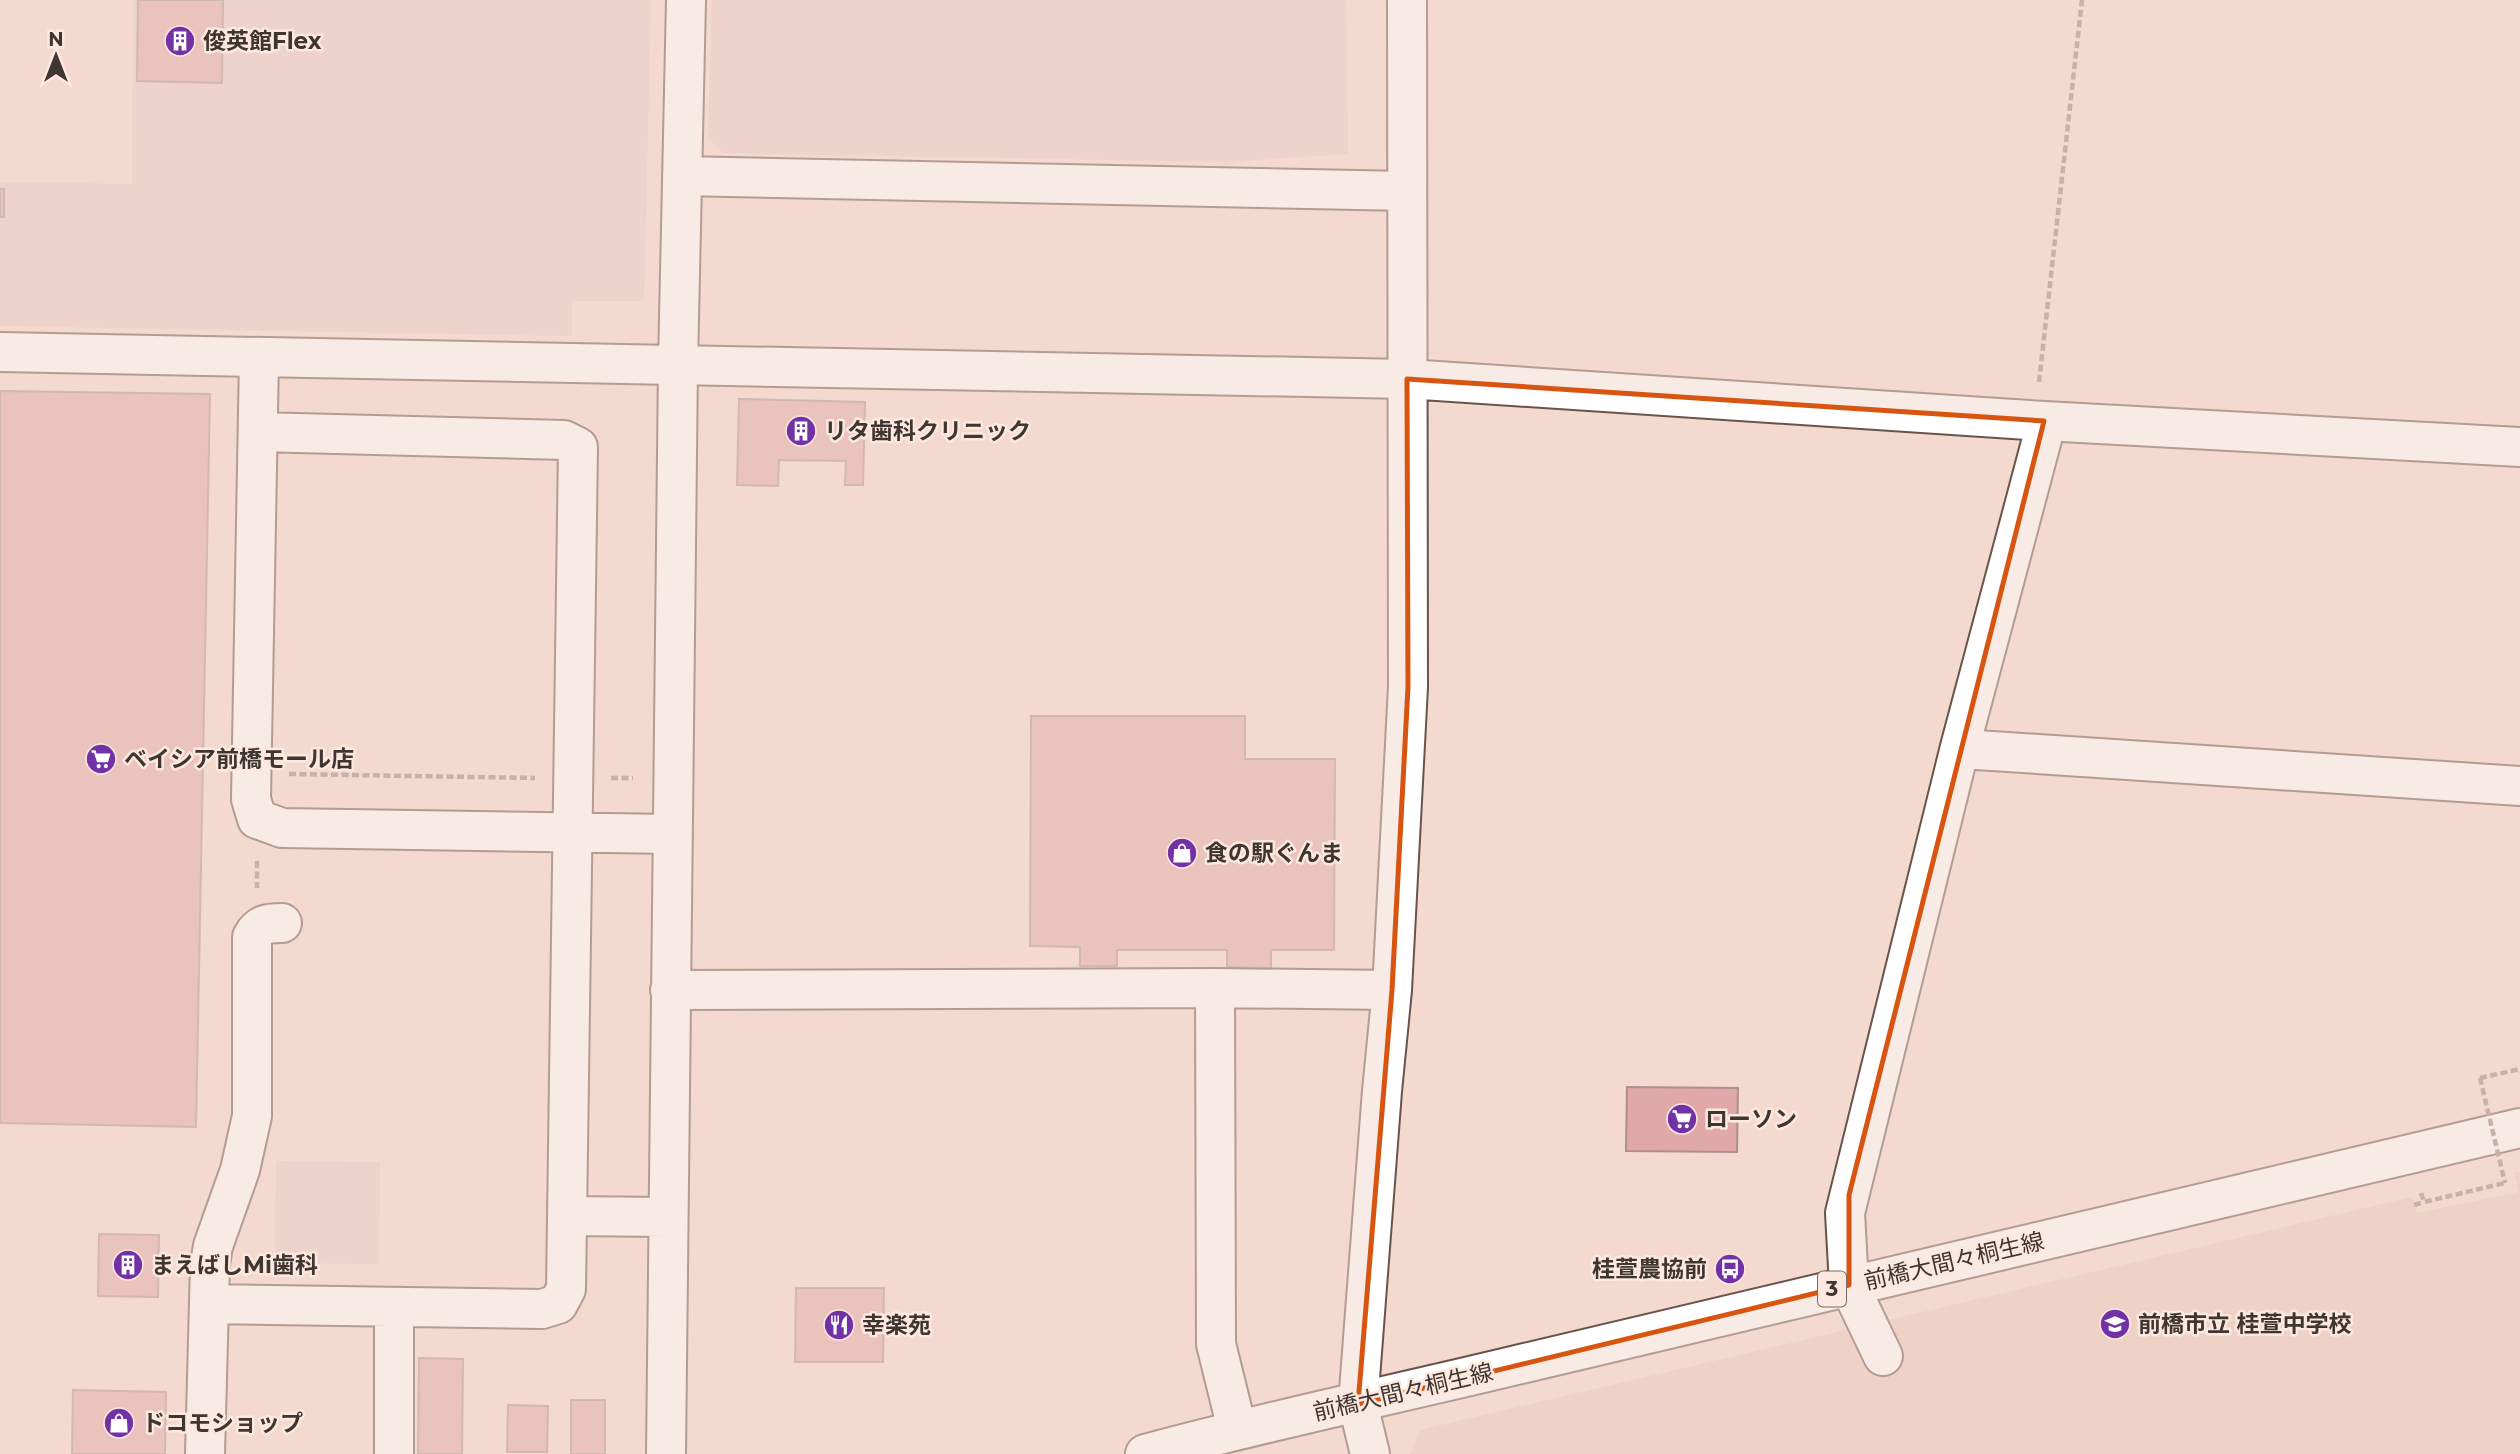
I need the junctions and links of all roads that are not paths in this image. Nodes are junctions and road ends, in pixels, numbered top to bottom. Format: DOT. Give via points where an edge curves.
graph roads {
  1 [pos="686,0"];
  2 [pos="1407,0"];
  3 [pos="682,176"];
  4 [pos="1407,191"];
  5 [pos="0,352"];
  6 [pos="259,357"];
  7 [pos="678,364"];
  8 [pos="1407,379"];
  9 [pos="2044,421"];
  10 [pos="258,432"];
  11 [pos="2520,447"];
  12 [pos="1960,747"];
  13 [pos="2520,786"];
  14 [pos="572,833"];
  15 [pos="671,834"];
  16 [pos="269,926"];
  17 [pos="1215,988"];
  18 [pos="670,990"];
  19 [pos="1392,990"];
  20 [pos="2520,1128"];
  21 [pos="567,1216"];
  22 [pos="667,1217"];
  23 [pos="1849,1285"];
  24 [pos="209,1304"];
  25 [pos="394,1307"];
  26 [pos="1883,1356"];
  27 [pos="1358,1404"];
  28 [pos="1237,1429"];
  29 [pos="205,1454"];
  30 [pos="394,1454"];
  31 [pos="666,1454"];
  32 [pos="1145,1454"];
  33 [pos="1370,1454"];
  1 -- 3 [label="street"];
  2 -- 4 [label="street"];
  3 -- 4 [label="street"];
  3 -- 7 [label="street"];
  4 -- 8 [label="street"];
  5 -- 6 [label="street"];
  6 -- 7 [label="street"];
  6 -- 10 [label="street"];
  7 -- 8 [label="street"];
  7 -- 15 [label="street"];
  8 -- 9 [label="street"];
  8 -- 19 [label="street" via="1408,688"];
  9 -- 11 [label="street"];
  9 -- 12 [label="street"];
  10 -- 14 [label="street" via="251,773 257,819 282,828"];
  10 -- 14 [label="street" via="565,440 578,447"];
  12 -- 13 [label="street"];
  12 -- 23 [label="street" via="1849,1195"];
  14 -- 15 [label="street"];
  14 -- 21 [label="street"];
  15 -- 18 [label="street"];
  16 -- 24 [label="street" via="252,937 252,1116 240,1170 213,1245"];
  17 -- 18 [label="street"];
  17 -- 19 [label="street"];
  17 -- 28 [label="street" via="1216,1344"];
  18 -- 22 [label="street"];
  19 -- 27 [label="street"];
  20 -- 23 [label="street, 前橋大間々桐生線 / 3"];
  21 -- 22 [label="street"];
  21 -- 25 [label="street" via="566,1289 558,1304 542,1310"];
  22 -- 31 [label="street"];
  23 -- 26 [label="street"];
  23 -- 27 [label="street, 前橋大間々桐生線 / 3"];
  24 -- 25 [label="street"];
  24 -- 29 [label="street"];
  25 -- 30 [label="street"];
  27 -- 28 [label="street, 前橋大間々桐生線 / 3"];
  27 -- 33 [label="street"];
  28 -- 32 [label="street, 前橋大間々桐生線 / 3"];
}
